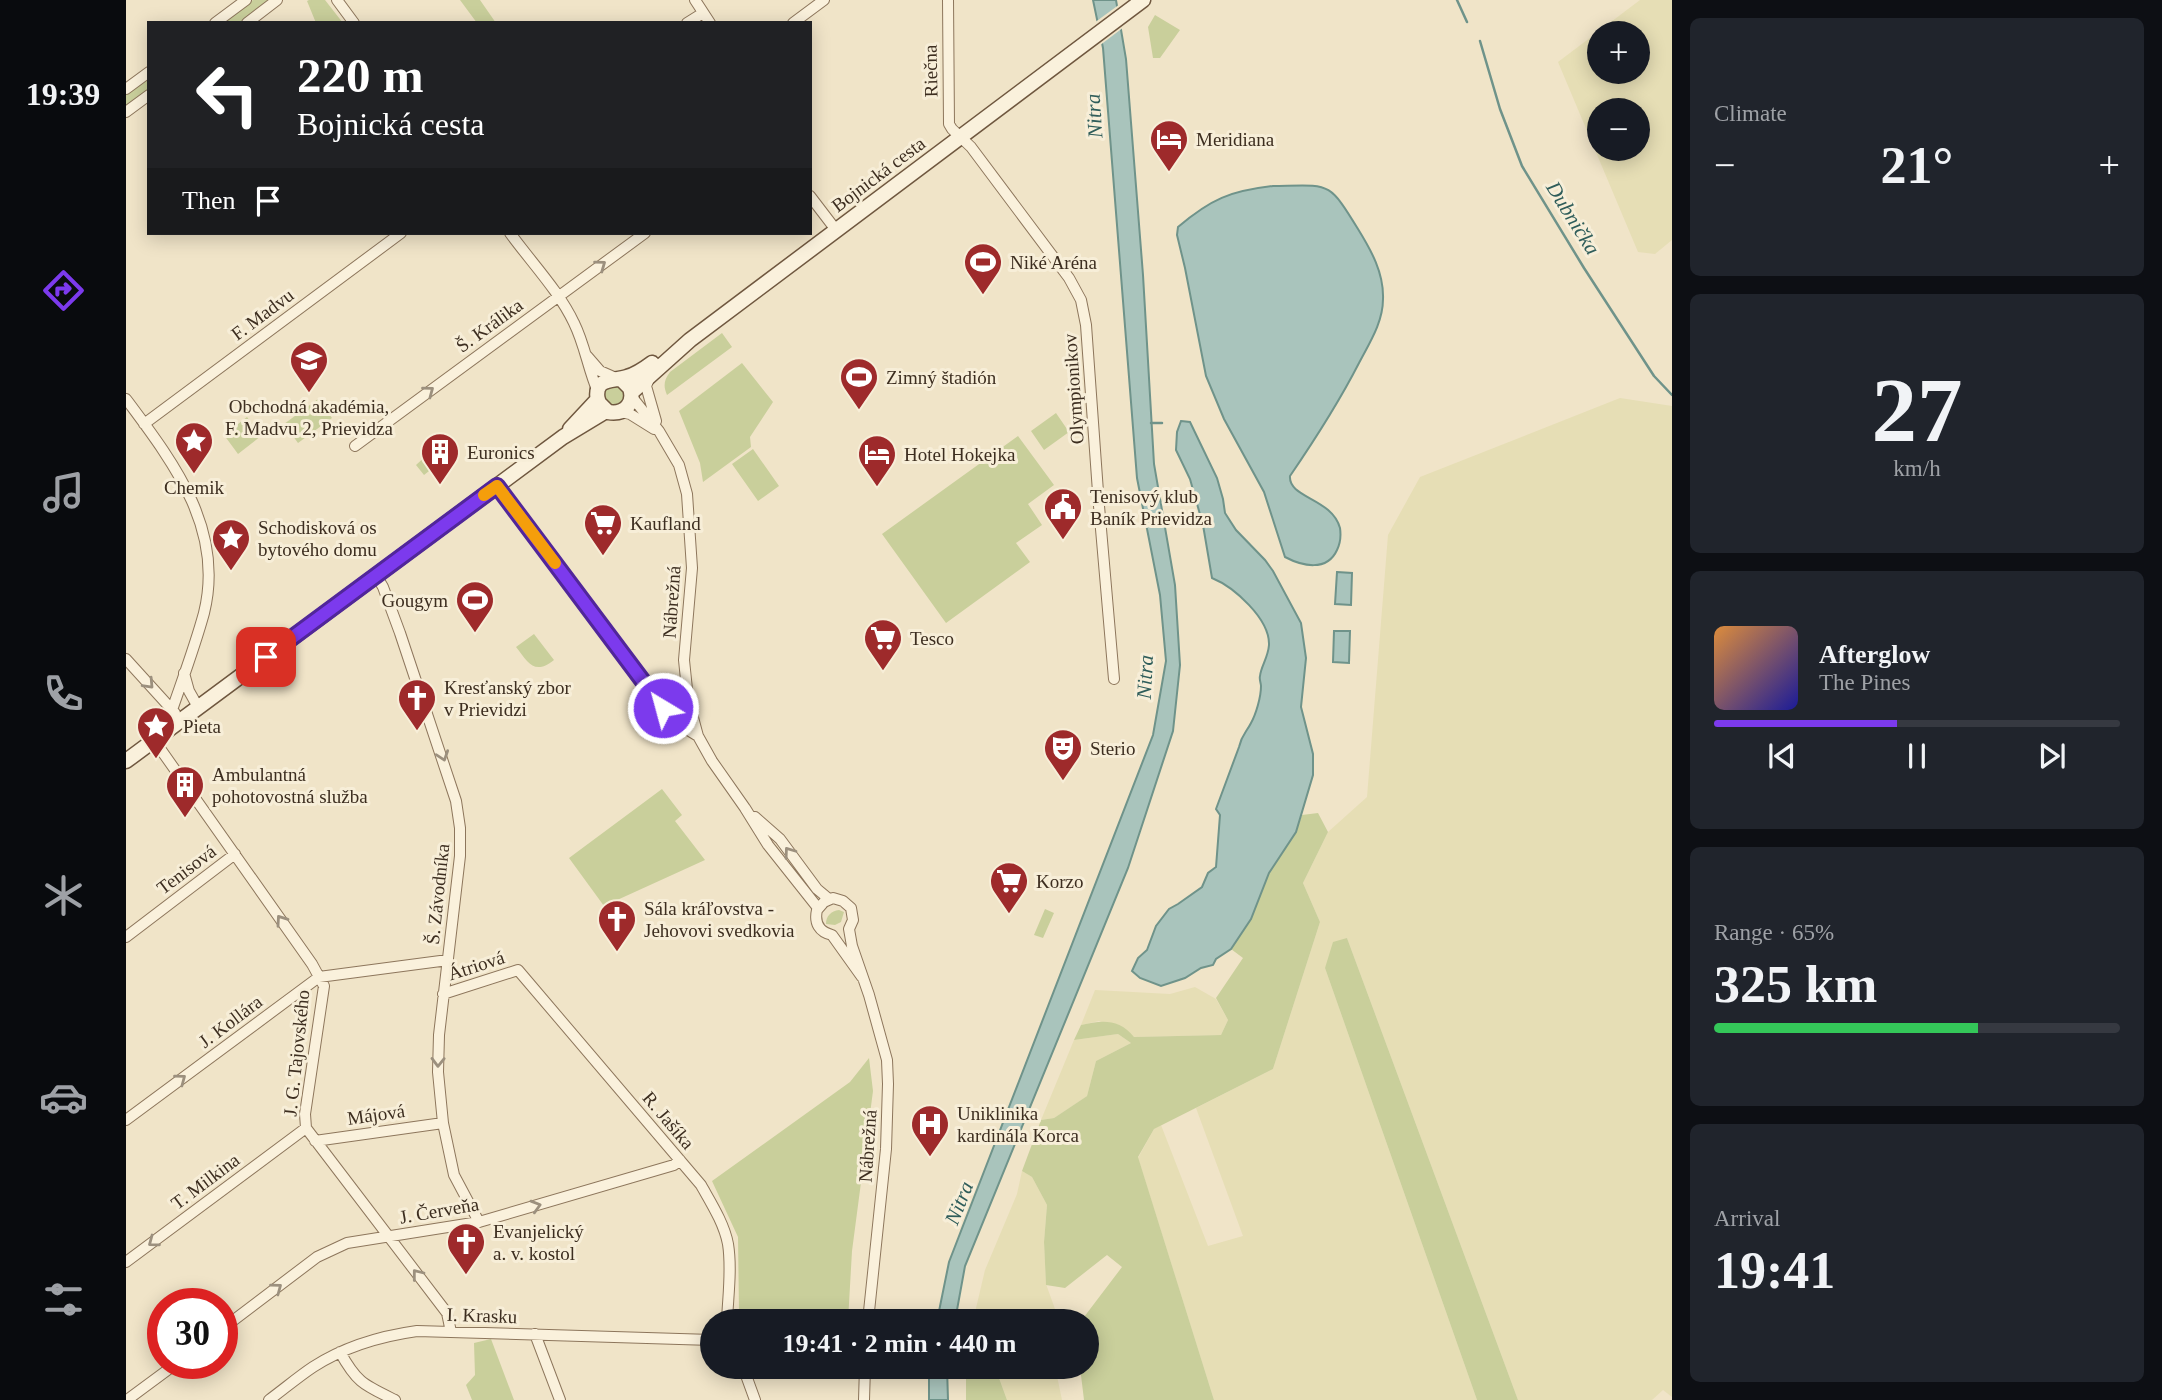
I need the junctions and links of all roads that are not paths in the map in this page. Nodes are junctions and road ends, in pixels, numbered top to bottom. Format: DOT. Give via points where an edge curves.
graph roads {
  1 [pos="246,0"];
  2 [pos="278,0"];
  3 [pos="337,0"];
  4 [pos="695,0"];
  5 [pos="824,0"];
  6 [pos="948,0"];
  7 [pos="1137,4"];
  8 [pos="703,13"];
  9 [pos="218,21"];
  10 [pos="250,21"];
  11 [pos="353,21"];
  12 [pos="690,21"];
  13 [pos="709,21"];
  14 [pos="796,21"];
  15 [pos="147,73"];
  16 [pos="126,89"];
  17 [pos="147,96"];
  18 [pos="126,112"];
  19 [pos="961,136"];
  20 [pos="812,199"];
  21 [pos="836,230"];
  22 [pos="398,235"];
  23 [pos="511,235"];
  24 [pos="642,235"];
  25 [pos="557,297"];
  26 [pos="690,340"];
  27 [pos="587,356"];
  28 [pos="651,374"];
  29 [pos="618,379"];
  30 [pos="632,394"];
  31 [pos="126,399"];
  32 [pos="606,403"];
  33 [pos="144,424"];
  34 [pos="659,432"];
  35 [pos="355,446"];
  36 [pos="497,486"];
  37 [pos="376,575"];
  38 [pos="126,659"];
  39 [pos="184,673"];
  40 [pos="1114,679"];
  41 [pos="654,696"];
  42 [pos="688,699"];
  43 [pos="198,707"];
  44 [pos="663,708"];
  45 [pos="176,715"];
  46 [pos="698,736"];
  47 [pos="154,740"];
  48 [pos="126,761"];
  49 [pos="745,807"];
  50 [pos="235,854"];
  51 [pos="829,899"];
  52 [pos="818,908"];
  53 [pos="849,929"];
  54 [pos="832,935"];
  55 [pos="126,937"];
  56 [pos="447,960"];
  57 [pos="518,970"];
  58 [pos="319,977"];
  59 [pos="862,977"];
  60 [pos="443,993"];
  61 [pos="126,1120"];
  62 [pos="443,1123"];
  63 [pos="306,1128"];
  64 [pos="314,1141"];
  65 [pos="680,1160"];
  66 [pos="479,1222"];
  67 [pos="388,1237"];
  68 [pos="126,1262"];
  69 [pos="727,1309"];
  70 [pos="869,1309"];
  71 [pos="238,1317"];
  72 [pos="452,1332"];
  73 [pos="535,1334"];
  74 [pos="700,1340"];
  75 [pos="340,1352"];
  76 [pos="155,1379"];
  77 [pos="747,1379"];
  78 [pos="865,1379"];
  79 [pos="127,1400"];
  80 [pos="269,1400"];
  81 [pos="395,1400"];
  82 [pos="560,1400"];
  83 [pos="755,1400"];
  84 [pos="864,1400"];
  1 -- 9 [label="street"];
  2 -- 10 [label="street"];
  3 -- 11 [label="street"];
  4 -- 8 [label="street"];
  5 -- 14 [label="street"];
  6 -- 19 [label="street, Riečna" via="949,124"];
  7 -- 19 [label="street, Bojnická cesta"];
  8 -- 12 [label="street"];
  8 -- 13 [label="street"];
  15 -- 16 [label="street"];
  17 -- 18 [label="street"];
  19 -- 21 [label="street, Bojnická cesta"];
  19 -- 40 [label="street, Olympionikov" via="1081,300"];
  20 -- 21 [label="street"];
  21 -- 26 [label="street, Bojnická cesta"];
  22 -- 33 [label="street, F. Madvu"];
  23 -- 25 [label="street"];
  25 -- 24 [label="street, Š. Králika, one-way"];
  25 -- 27 [label="street" via="573,320"];
  35 -- 25 [label="street, Š. Králika, one-way"];
  26 -- 28 [label="street, Bojnická cesta"];
  26 -- 29 [label="street, Bojnická cesta" via="642,370"];
  27 -- 29 [label="street" via="600,371"];
  27 -- 32 [label="street"];
  28 -- 30 [label="street, Bojnická cesta"];
  28 -- 34 [label="street, Nábrežná" via="646,386"];
  29 -- 30 [label="street" via="628,384"];
  29 -- 32 [label="street, Bojnická cesta" via="606,381"];
  30 -- 32 [label="street, Bojnická cesta" via="627,408"];
  30 -- 34 [label="street, Nábrežná"];
  31 -- 33 [label="street"];
  32 -- 34 [label="street, Nábrežná"];
  32 -- 36 [label="street, Bojnická cesta"];
  33 -- 39 [label="street" via="183,480 199,518 207,555 204,611"];
  34 -- 42 [label="street, Nábrežná" via="679,465 687,494 692,568 684,660"];
  36 -- 37 [label="street, Bojnická cesta"];
  36 -- 41 [label="street"];
  37 -- 43 [label="street, Bojnická cesta"];
  37 -- 56 [label="street, Š. Závodníka, one-way" via="457,801 460,856"];
  38 -- 45 [label="street, one-way"];
  39 -- 43 [label="street"];
  39 -- 45 [label="street"];
  41 -- 42 [label="street" via="671,692"];
  41 -- 44 [label="street"];
  42 -- 44 [label="street"];
  42 -- 46 [label="street, Nábrežná"];
  43 -- 45 [label="street, Bojnická cesta"];
  44 -- 46 [label="street"];
  45 -- 47 [label="street, Bojnická cesta"];
  46 -- 49 [label="street, Nábrežná"];
  47 -- 48 [label="street, Bojnická cesta"];
  47 -- 50 [label="street, J. G. Tajovského"];
  51 -- 49 [label="street, Nábrežná, one-way" via="780,839"];
  49 -- 52 [label="street, Nábrežná" via="768,845"];
  50 -- 55 [label="street, Tenisová"];
  58 -- 50 [label="street, J. G. Tajovského, one-way"];
  51 -- 52 [label="street"];
  51 -- 53 [label="street, Nábrežná" via="850,906 853,918"];
  52 -- 54 [label="street, Nábrežná" via="819,927"];
  53 -- 54 [label="street"];
  53 -- 59 [label="street, Nábrežná"];
  54 -- 59 [label="street, Nábrežná"];
  56 -- 58 [label="street, J. Kollára"];
  56 -- 60 [label="street, Š. Závodníka"];
  57 -- 60 [label="street, Átriová"];
  57 -- 65 [label="street, R. Jašíka"];
  61 -- 58 [label="street, J. Kollára, one-way"];
  58 -- 63 [label="street, J. G. Tajovského" via="324,986"];
  59 -- 70 [label="street, Nábrežná" via="887,1060 888,1084"];
  60 -- 62 [label="street, Š. Závodníka, one-way" via="438,1072"];
  62 -- 64 [label="street, Májová"];
  62 -- 66 [label="street, Š. Závodníka" via="454,1175"];
  63 -- 64 [label="street, J. G. Tajovského"];
  63 -- 68 [label="street, T. Milkina, one-way"];
  64 -- 67 [label="street, J. G. Tajovského"];
  66 -- 65 [label="street, J. Červeňa, one-way"];
  65 -- 69 [label="street, R. Jašíka" via="701,1185 728,1242"];
  66 -- 67 [label="street, J. Červeňa"];
  71 -- 67 [label="street, J. Červeňa, one-way" via="332,1249"];
  72 -- 67 [label="street, J. G. Tajovského, one-way" via="447,1313"];
  72 -- 73 [label="street, I. Krasku"];
  72 -- 75 [label="street, I. Krasku" via="394,1334"];
  73 -- 74 [label="street, I. Krasku"];
  73 -- 82 [label="street"];
  75 -- 80 [label="street, I. Krasku"];
  75 -- 81 [label="street" via="356,1379"];
  76 -- 79 [label="street"];
  77 -- 83 [label="street"];
  78 -- 84 [label="street"];
}
